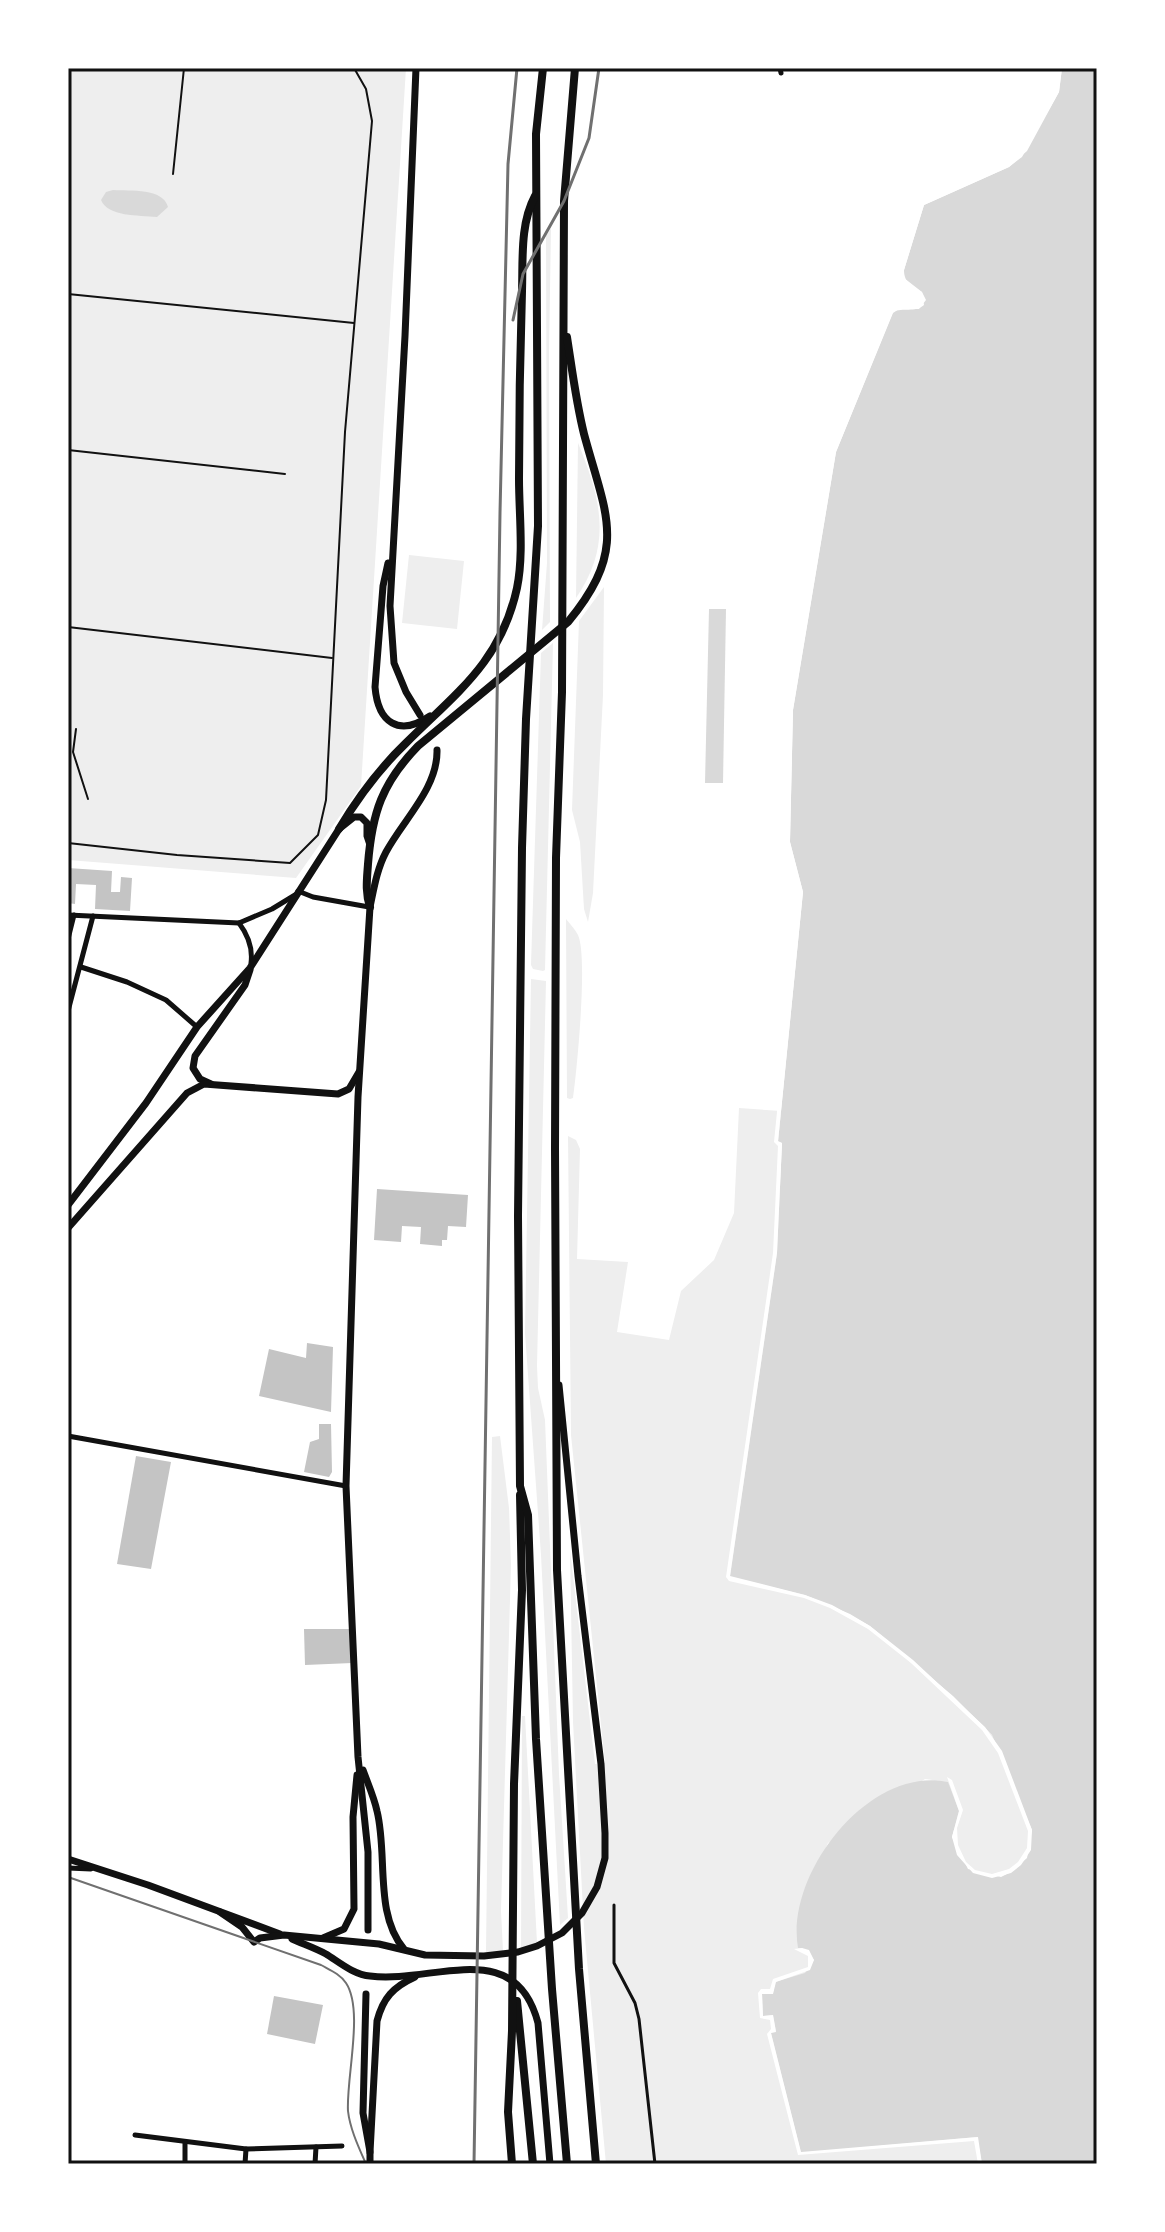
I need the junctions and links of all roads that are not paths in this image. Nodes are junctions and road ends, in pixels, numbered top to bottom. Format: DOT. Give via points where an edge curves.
graph roads {
  1 [pos="416,68"];
  2 [pos="543,68"];
  3 [pos="575,68"];
  4 [pos="536,195"];
  5 [pos="563,310"];
  6 [pos="392,541"];
  7 [pos="450,702"];
  8 [pos="420,715"];
  9 [pos="437,750"];
  10 [pos="339,829"];
  11 [pos="370,845"];
  12 [pos="297,893"];
  13 [pos="370,907"];
  14 [pos="71,915"];
  15 [pos="93,916"];
  16 [pos="239,923"];
  17 [pos="68,939"];
  18 [pos="81,967"];
  19 [pos="250,968"];
  20 [pos="68,1011"];
  21 [pos="197,1027"];
  22 [pos="360,1070"];
  23 [pos="214,1085"];
  24 [pos="68,1205"];
  25 [pos="68,1228"];
  26 [pos="557,1358"];
  27 [pos="68,1436"];
  28 [pos="346,1486"];
  29 [pos="520,1486"];
  30 [pos="358,1757"];
  31 [pos="68,1859"];
  32 [pos="68,1868"];
  33 [pos="100,1870"];
  34 [pos="614,1905"];
  35 [pos="220,1912"];
  36 [pos="368,1930"];
  37 [pos="284,1935"];
  38 [pos="316,1940"];
  39 [pos="404,1949"];
  40 [pos="513,1965"];
  41 [pos="421,1975"];
  42 [pos="366,1994"];
  43 [pos="135,2135"];
  44 [pos="185,2142"];
  45 [pos="342,2146"];
  46 [pos="316,2147"];
  47 [pos="246,2149"];
  48 [pos="370,2152"];
  49 [pos="185,2164"];
  50 [pos="245,2164"];
  51 [pos="315,2164"];
  52 [pos="370,2164"];
  53 [pos="512,2164"];
  54 [pos="533,2164"];
  55 [pos="550,2164"];
  56 [pos="567,2164"];
  57 [pos="596,2164"];
  58 [pos="655,2164"];
  1 -- 6 [label="main road"];
  2 -- 4 [label="highway"];
  3 -- 5 [label="highway" via="564,201"];
  4 -- 7 [label="highway" via="526,217 523,263 517,588 502,631 481,667"];
  4 -- 29 [label="highway" via="538,526 526,719 520,969"];
  5 -- 11 [label="highway" via="578,407 608,524 599,577 568,622 418,746 388,782 377,805"];
  5 -- 26 [label="highway"];
  6 -- 7 [label="main road" via="376,673 380,709 392,723 411,726"];
  6 -- 8 [label="main road" via="393,656"];
  7 -- 10 [label="highway" via="405,743"];
  9 -- 13 [label="main road" via="428,786 382,861"];
  10 -- 11 [label="main road" via="361,817"];
  10 -- 12 [label="main road"];
  11 -- 13 [label="highway"];
  12 -- 13 [label="street"];
  12 -- 16 [label="street"];
  12 -- 19 [label="main road"];
  13 -- 22 [label="main road"];
  14 -- 15 [label="street"];
  14 -- 17 [label="street"];
  15 -- 16 [label="street"];
  15 -- 18 [label="street"];
  16 -- 19 [label="street" via="250,944"];
  18 -- 20 [label="street"];
  18 -- 21 [label="street" via="166,1000"];
  19 -- 21 [label="main road"];
  19 -- 23 [label="main road" via="245,985 195,1056 193,1068 200,1079"];
  21 -- 24 [label="main road"];
  22 -- 23 [label="main road" via="349,1089 338,1094"];
  22 -- 28 [label="main road"];
  23 -- 25 [label="main road" via="187,1093"];
  26 -- 39 [label="main road" via="601,1764 605,1858 597,1887 562,1933 518,1952 484,1956 425,1955"];
  26 -- 57 [label="highway" via="557,1570 579,1969"];
  27 -- 28 [label="street"];
  28 -- 30 [label="main road"];
  29 -- 40 [label="highway"];
  29 -- 56 [label="highway" via="528,1515 536,1739"];
  30 -- 36 [label="main road" via="368,1852"];
  30 -- 38 [label="main road" via="354,1909 344,1929"];
  30 -- 39 [label="main road" via="377,1811 387,1920"];
  31 -- 33 [label="main road"];
  32 -- 33 [label="street"];
  33 -- 35 [label="main road"];
  34 -- 58 [label="street" via="614,1959 639,2019"];
  35 -- 37 [label="main road"];
  35 -- 37 [label="main road" via="254,1942"];
  37 -- 38 [label="main road"];
  37 -- 41 [label="main road" via="365,1976"];
  38 -- 39 [label="main road"];
  40 -- 53 [label="highway" via="508,2112"];
  40 -- 54 [label="highway"];
  41 -- 48 [label="main road" via="394,1988 381,2007"];
  41 -- 55 [label="main road" via="469,1968 503,1974 533,2002"];
  42 -- 48 [label="main road" via="363,2113"];
  43 -- 44 [label="street"];
  44 -- 47 [label="street"];
  44 -- 49 [label="street"];
  45 -- 46 [label="street"];
  46 -- 47 [label="street"];
  46 -- 51 [label="street"];
  47 -- 50 [label="street"];
  48 -- 52 [label="main road"];
}
